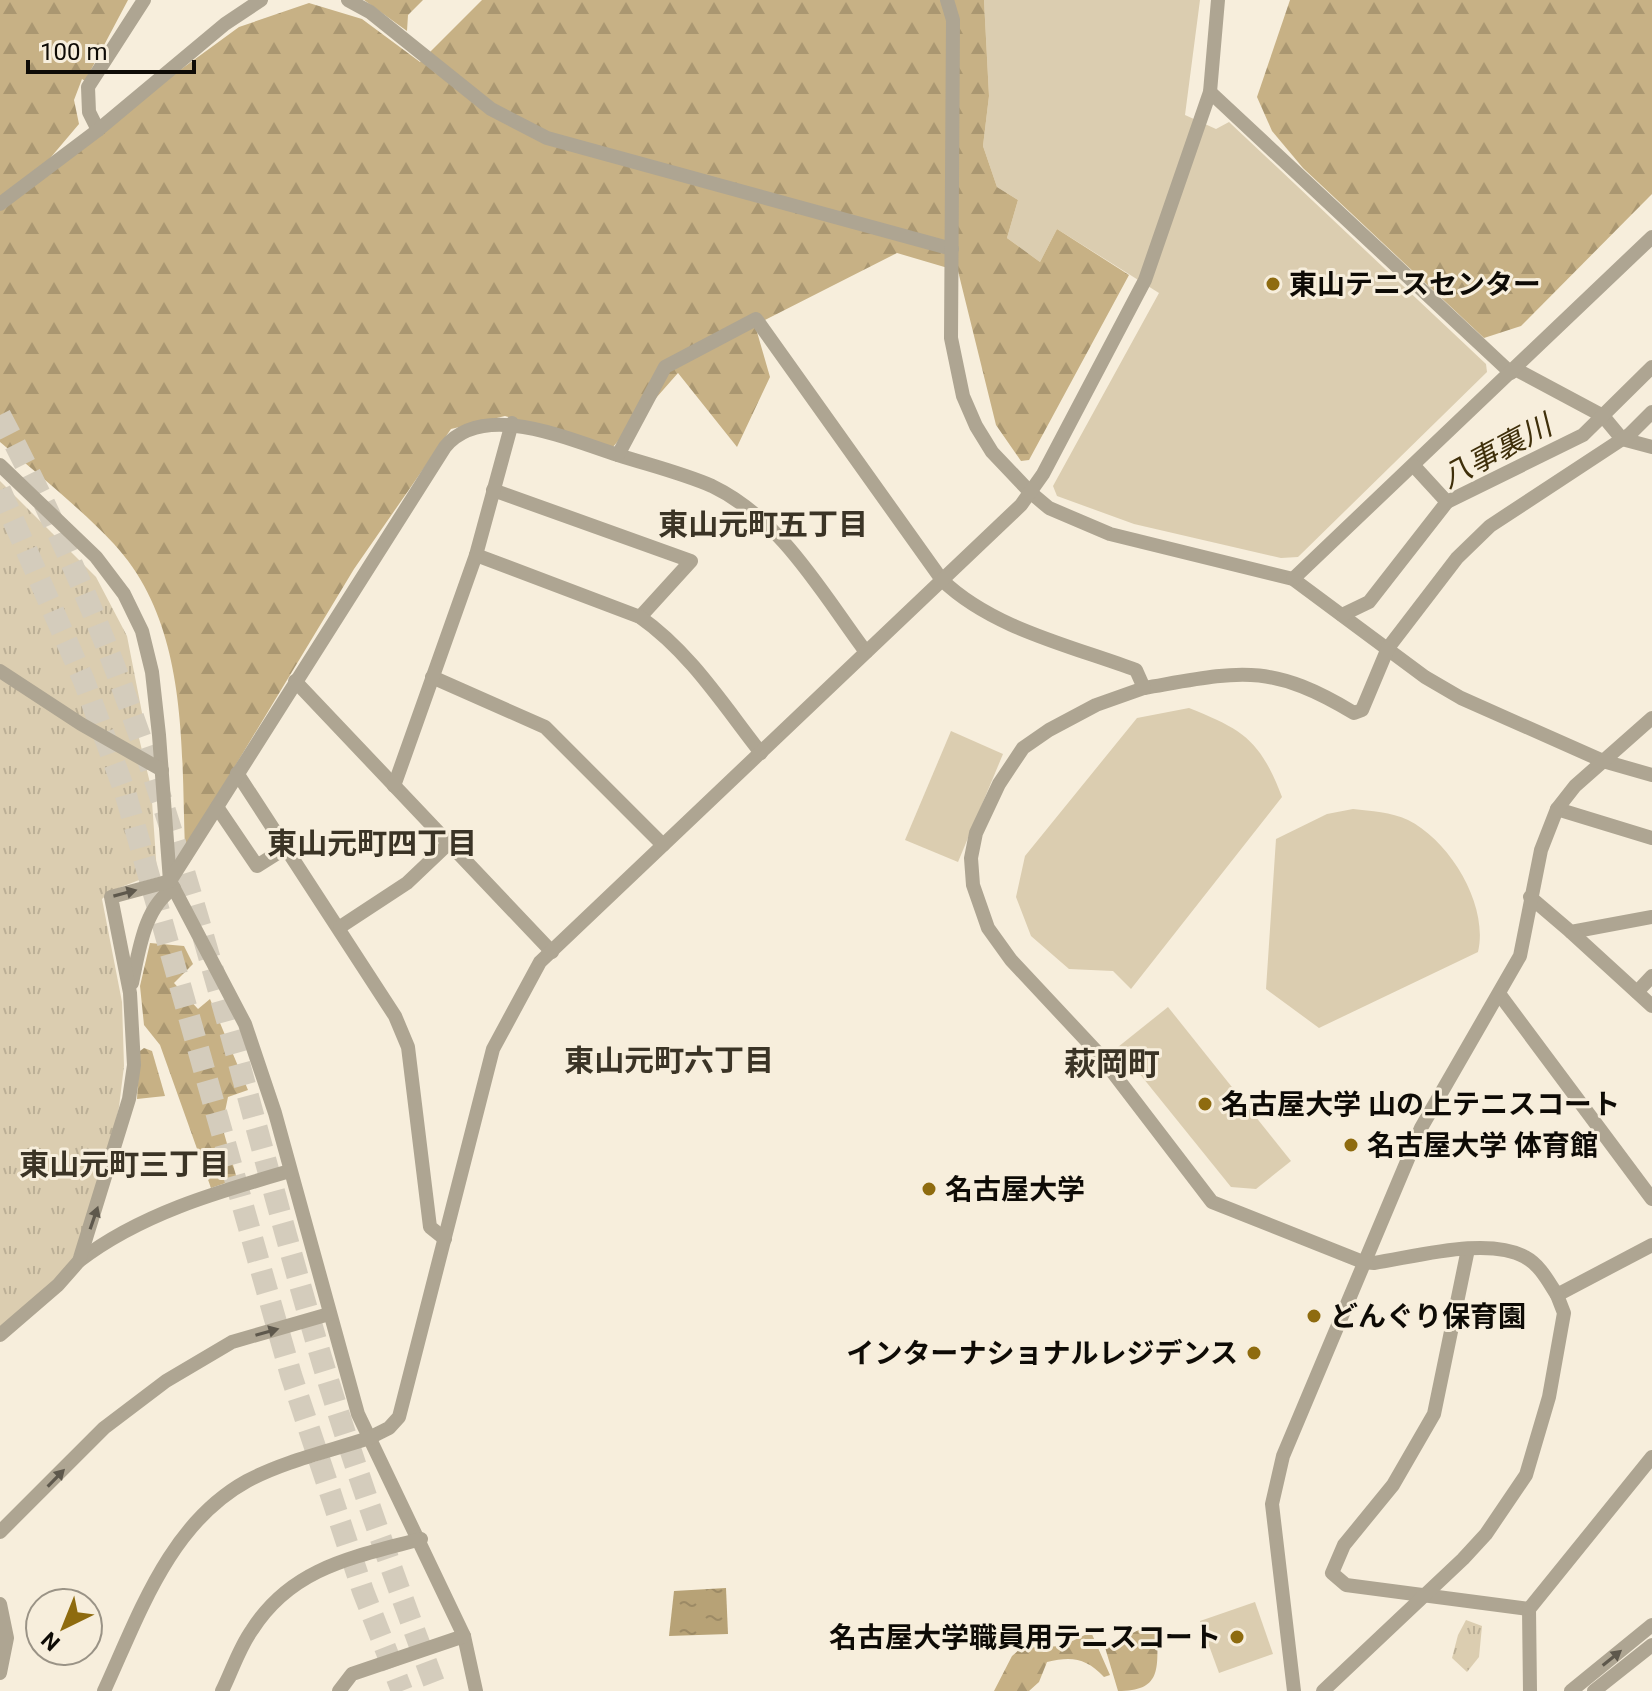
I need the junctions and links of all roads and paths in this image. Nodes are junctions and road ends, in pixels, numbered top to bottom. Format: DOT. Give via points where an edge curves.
graph roads {
  1 [pos="144,0"];
  2 [pos="261,0"];
  3 [pos="348,0"];
  4 [pos="947,0"];
  5 [pos="1218,0"];
  6 [pos="1210,92"];
  7 [pos="98,130"];
  8 [pos="0,204"];
  9 [pos="1652,237"];
  10 [pos="952,249"];
  11 [pos="1652,367"];
  12 [pos="1513,371"];
  13 [pos="1652,412"];
  14 [pos="1603,416"];
  15 [pos="512,423"];
  16 [pos="1622,439"];
  17 [pos="1652,447"];
  18 [pos="618,455"];
  19 [pos="0,465"];
  20 [pos="1414,466"];
  21 [pos="493,490"];
  22 [pos="1030,492"];
  23 [pos="1447,502"];
  24 [pos="476,555"];
  25 [pos="1293,579"];
  26 [pos="942,580"];
  27 [pos="1342,615"];
  28 [pos="640,617"];
  29 [pos="1388,648"];
  30 [pos="866,652"];
  31 [pos="0,671"];
  32 [pos="432,677"];
  33 [pos="295,681"];
  34 [pos="1144,688"];
  35 [pos="1652,718"];
  36 [pos="761,753"];
  37 [pos="1603,761"];
  38 [pos="162,770"];
  39 [pos="237,773"];
  40 [pos="1652,775"];
  41 [pos="394,786"];
  42 [pos="217,807"];
  43 [pos="1557,809"];
  44 [pos="1652,838"];
  45 [pos="447,845"];
  46 [pos="663,845"];
  47 [pos="287,847"];
  48 [pos="172,885"];
  49 [pos="1530,897"];
  50 [pos="1652,917"];
  51 [pos="340,927"];
  52 [pos="1571,932"];
  53 [pos="552,952"];
  54 [pos="1652,976"];
  55 [pos="1637,992"];
  56 [pos="130,993"];
  57 [pos="1500,995"];
  58 [pos="1652,1006"];
  59 [pos="290,1171"];
  60 [pos="1652,1199"];
  61 [pos="445,1239"];
  62 [pos="1652,1245"];
  63 [pos="1468,1249"];
  64 [pos="79,1261"];
  65 [pos="1363,1262"];
  66 [pos="1557,1295"];
  67 [pos="329,1314"];
  68 [pos="0,1335"];
  69 [pos="369,1438"];
  70 [pos="1652,1457"];
  71 [pos="0,1532"];
  72 [pos="421,1539"];
  73 [pos="1426,1594"];
  74 [pos="0,1604"];
  75 [pos="1529,1609"];
  76 [pos="1652,1625"];
  77 [pos="464,1636"];
  78 [pos="1652,1645"];
  79 [pos="0,1673"];
  80 [pos="104,1691"];
  81 [pos="222,1691"];
  82 [pos="339,1691"];
  83 [pos="476,1691"];
  84 [pos="1294,1691"];
  85 [pos="1323,1691"];
  86 [pos="1530,1691"];
  87 [pos="1571,1691"];
  88 [pos="1594,1691"];
  1 -- 7 [label="street" via="88,87 89,112"];
  2 -- 7 [label="street"];
  3 -- 10 [label="street" via="512,123 573,146"];
  4 -- 10 [label="street" via="953,20"];
  5 -- 6 [label="street"];
  6 -- 12 [label="street"];
  6 -- 22 [label="street" via="1141,290"];
  7 -- 8 [label="street"];
  9 -- 12 [label="street"];
  10 -- 22 [label="street" via="951,338 963,396 992,452"];
  11 -- 14 [label="street"];
  12 -- 14 [label="street"];
  12 -- 20 [label="street"];
  13 -- 16 [label="street"];
  14 -- 16 [label="street"];
  14 -- 23 [label="street" via="1583,435"];
  15 -- 18 [label="street"];
  15 -- 21 [label="street"];
  15 -- 33 [label="street" via="466,430 445,447"];
  16 -- 17 [label="street"];
  16 -- 29 [label="street" via="1490,526 1457,558"];
  18 -- 26 [label="street" via="665,367 756,319"];
  18 -- 30 [label="street" via="711,486 748,508 776,533"];
  19 -- 38 [label="street" via="96,557 124,594 142,631 152,672"];
  20 -- 23 [label="street"];
  20 -- 25 [label="street"];
  21 -- 24 [label="street"];
  21 -- 28 [label="street" via="691,561"];
  22 -- 25 [label="street" via="1049,508 1110,534"];
  22 -- 26 [label="street"];
  23 -- 27 [label="street" via="1369,602"];
  24 -- 28 [label="street"];
  24 -- 32 [label="street"];
  25 -- 27 [label="street"];
  26 -- 30 [label="street"];
  26 -- 34 [label="street" via="987,614 1136,670"];
  27 -- 29 [label="street"];
  28 -- 36 [label="street" via="688,660"];
  29 -- 34 [label="street" via="1362,710 1354,713 1289,679 1256,673"];
  29 -- 37 [label="street" via="1461,698"];
  30 -- 36 [label="street"];
  31 -- 38 [label="street"];
  32 -- 41 [label="street"];
  32 -- 46 [label="street" via="545,727"];
  33 -- 39 [label="street"];
  33 -- 41 [label="street"];
  34 -- 65 [label="street" via="1049,730 1023,748 999,784 976,833 971,858 973,885 988,928 1098,1053 1212,1202"];
  35 -- 37 [label="street"];
  36 -- 46 [label="street"];
  37 -- 40 [label="street"];
  37 -- 43 [label="street"];
  38 -- 48 [label="street"];
  39 -- 42 [label="street"];
  39 -- 47 [label="street"];
  41 -- 45 [label="street"];
  42 -- 47 [label="street" via="257,866"];
  42 -- 48 [label="street"];
  43 -- 44 [label="street"];
  43 -- 49 [label="street"];
  45 -- 51 [label="street" via="407,883"];
  45 -- 53 [label="street"];
  46 -- 53 [label="street"];
  47 -- 51 [label="street"];
  48 -- 56 [label="street" via="150,916"];
  56 -- 48 [label="street, one-way" via="111,897"];
  48 -- 59 [label="street" via="245,1024"];
  49 -- 52 [label="street"];
  49 -- 57 [label="street" via="1520,956"];
  50 -- 52 [label="street"];
  51 -- 61 [label="street" via="408,1047 430,1227"];
  52 -- 55 [label="street"];
  53 -- 61 [label="street" via="540,962 493,1049"];
  54 -- 55 [label="street"];
  55 -- 58 [label="street"];
  64 -- 56 [label="street, one-way" via="129,1099 134,1065"];
  57 -- 60 [label="street"];
  57 -- 65 [label="street" via="1421,1128"];
  59 -- 64 [label="street" via="182,1206 102,1243"];
  59 -- 67 [label="street"];
  61 -- 69 [label="street" via="399,1417"];
  62 -- 66 [label="street"];
  63 -- 65 [label="street"];
  63 -- 66 [label="street" via="1509,1250 1527,1258"];
  63 -- 73 [label="street" via="1434,1414 1393,1485 1344,1545 1332,1573 1346,1585"];
  64 -- 68 [label="street"];
  65 -- 84 [label="street" via="1283,1456 1272,1504"];
  66 -- 73 [label="street" via="1564,1313 1549,1397 1526,1475 1486,1534"];
  67 -- 69 [label="street"];
  71 -- 67 [label="street, one-way" via="104,1428 166,1381 232,1342"];
  69 -- 72 [label="street"];
  69 -- 80 [label="street" via="262,1474 211,1509 182,1538 161,1570"];
  70 -- 75 [label="street"];
  72 -- 77 [label="street"];
  72 -- 81 [label="street" via="336,1563 297,1582 255,1625"];
  73 -- 75 [label="street"];
  73 -- 85 [label="street"];
  74 -- 79 [label="street" via="7,1638"];
  75 -- 86 [label="street"];
  87 -- 76 [label="street, one-way"];
  77 -- 82 [label="street" via="352,1674"];
  77 -- 83 [label="street"];
  78 -- 88 [label="street"];
}
